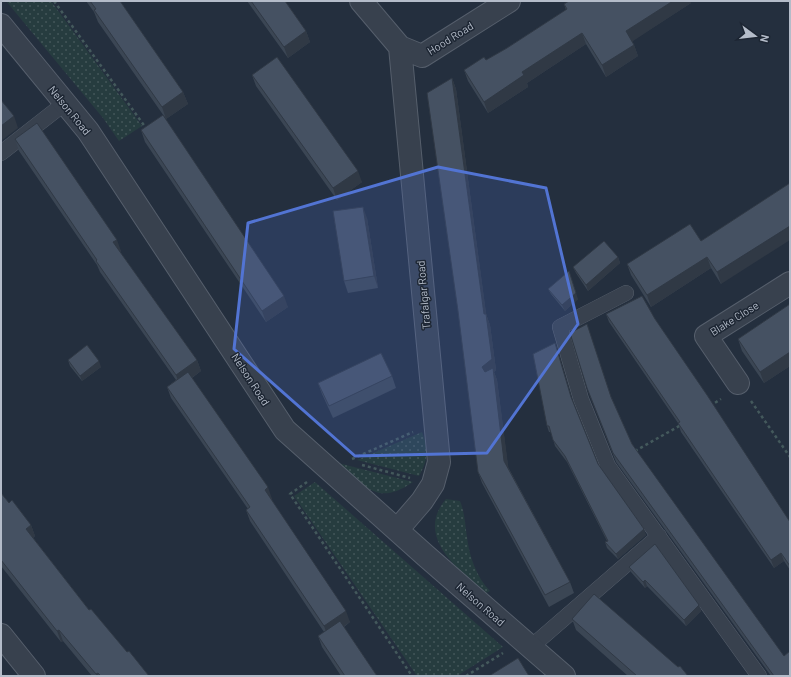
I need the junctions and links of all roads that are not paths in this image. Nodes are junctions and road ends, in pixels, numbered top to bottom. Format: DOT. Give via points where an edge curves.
graph roads {
  1 [pos="361,1"];
  2 [pos="509,1"];
  3 [pos="1,25"];
  4 [pos="400,47"];
  5 [pos="65,103"];
  6 [pos="1,153"];
  7 [pos="790,283"];
  8 [pos="626,293"];
  9 [pos="740,384"];
  10 [pos="397,530"];
  11 [pos="659,536"];
  12 [pos="1,635"];
  13 [pos="527,644"];
  14 [pos="34,676"];
  15 [pos="564,676"];
  16 [pos="759,676"];
  1 -- 4 [label="street, Hood Road"];
  2 -- 4 [label="street, Hood Road" via="422,56"];
  3 -- 5 [label="street, Nelson Road"];
  4 -- 10 [label="street, Trafalgar Road" via="439,462 433,484"];
  5 -- 6 [label="lane"];
  5 -- 10 [label="street, Nelson Road" via="88,130 285,430"];
  7 -- 9 [label="street, Blake Close" via="706,336"];
  8 -- 11 [label="lane" via="560,327 581,399 608,466"];
  10 -- 13 [label="street, Nelson Road"];
  11 -- 13 [label="lane"];
  11 -- 16 [label="lane"];
  12 -- 14 [label="street"];
  13 -- 15 [label="street, Nelson Road"];
}
